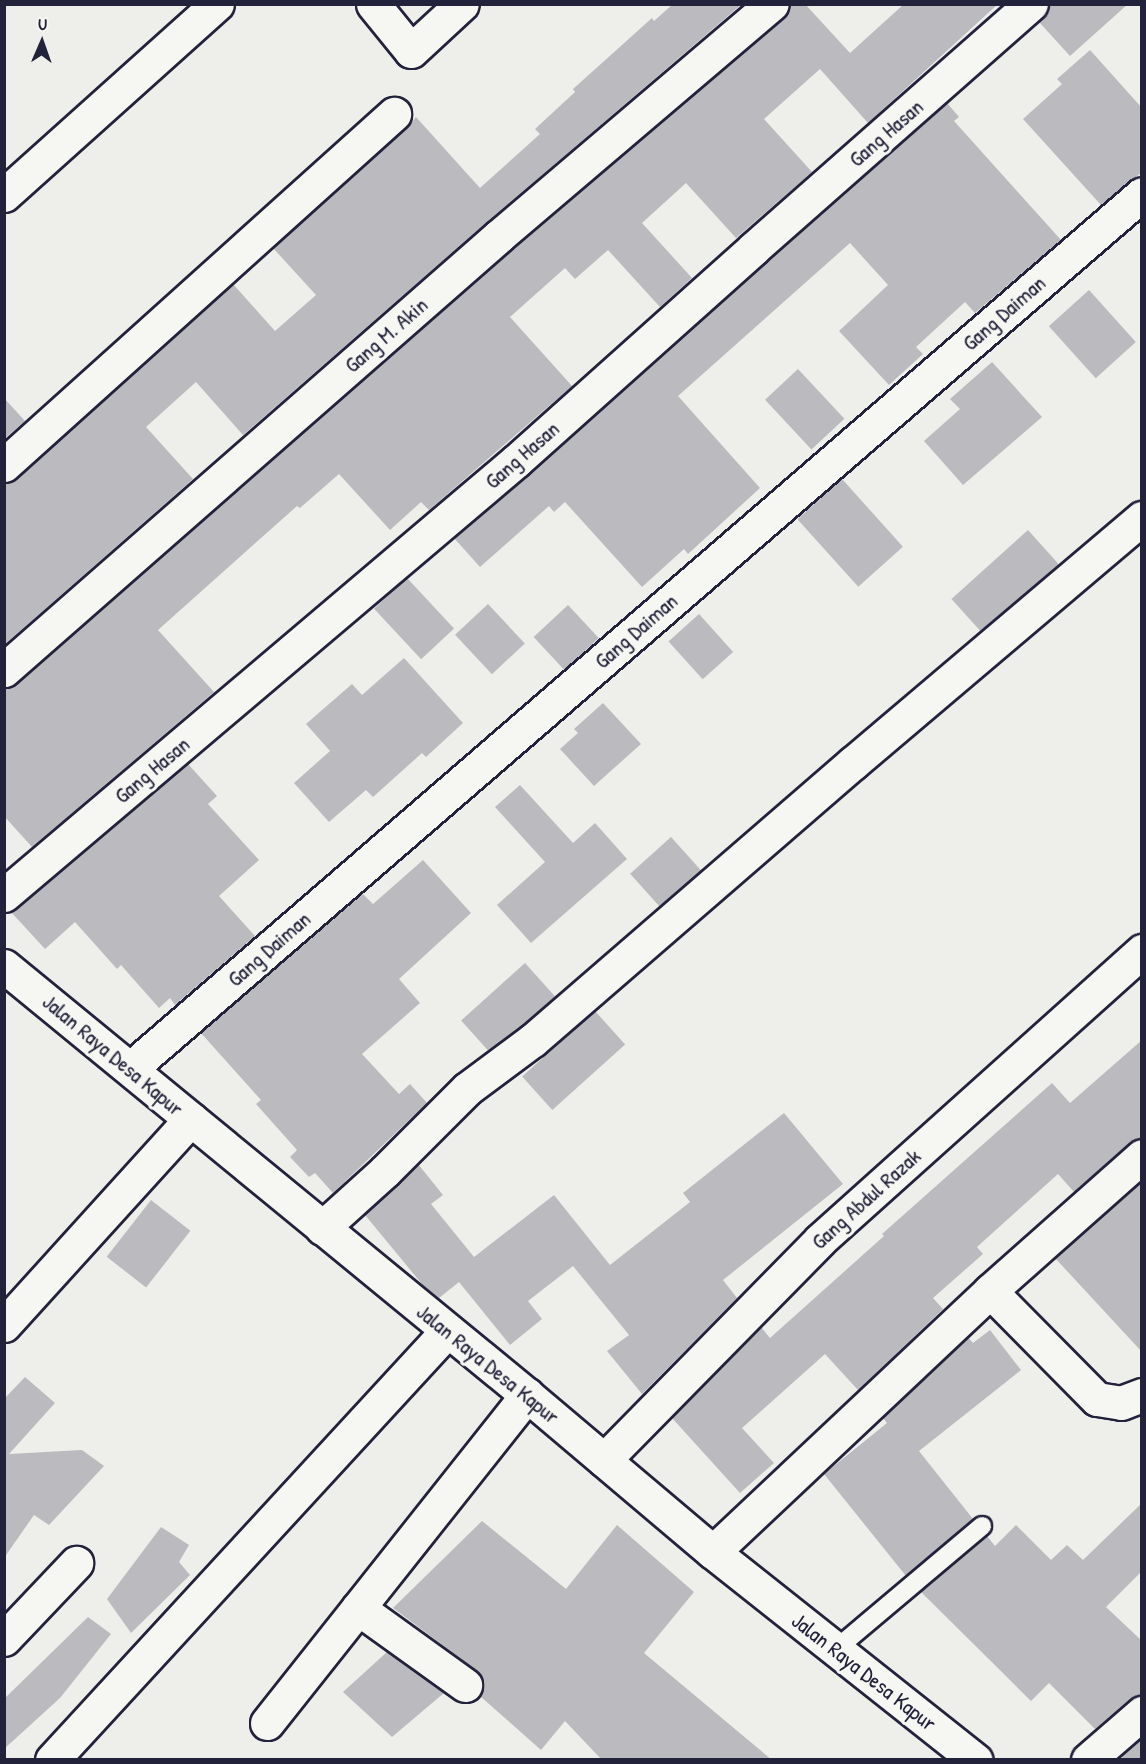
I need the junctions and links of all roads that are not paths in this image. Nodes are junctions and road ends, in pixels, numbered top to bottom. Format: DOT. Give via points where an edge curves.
graph roads {
  1 [pos="217,4"];
  2 [pos="373,4"];
  3 [pos="462,4"];
  4 [pos="772,4"];
  5 [pos="1031,4"];
  6 [pos="394,114"];
  7 [pos="1142,194"];
  8 [pos="4,195"];
  9 [pos="4,465"];
  10 [pos="1142,518"];
  11 [pos="4,670"];
  12 [pos="4,895"];
  13 [pos="1142,951"];
  14 [pos="4,966"];
  15 [pos="131,1068"];
  16 [pos="191,1119"];
  17 [pos="1142,1156"];
  18 [pos="322,1228"];
  19 [pos="990,1291"];
  20 [pos="4,1325"];
  21 [pos="447,1331"];
  22 [pos="527,1395"];
  23 [pos="1142,1395"];
  24 [pos="604,1460"];
  25 [pos="982,1526"];
  26 [pos="713,1552"];
  27 [pos="76,1563"];
  28 [pos="358,1608"];
  29 [pos="4,1639"];
  30 [pos="836,1649"];
  31 [pos="465,1685"];
  32 [pos="1142,1713"];
  33 [pos="267,1723"];
  34 [pos="52,1760"];
  35 [pos="975,1760"];
  36 [pos="1088,1760"];
  1 -- 8 [label="street"];
  2 -- 3 [label="street" via="411,51"];
  4 -- 11 [label="street, Gang M. Akin" via="490,244"];
  5 -- 12 [label="street, Gang Hasan" via="516,461"];
  6 -- 9 [label="street"];
  7 -- 15 [label="street, Gang Daiman"];
  10 -- 18 [label="street" via="533,1040 467,1089"];
  13 -- 24 [label="street, Gang Abdul Razak" via="820,1240"];
  14 -- 15 [label="street, Jalan Raya Desa Kapur"];
  15 -- 16 [label="street, Jalan Raya Desa Kapur"];
  16 -- 18 [label="street, Jalan Raya Desa Kapur"];
  16 -- 20 [label="street"];
  17 -- 19 [label="street"];
  18 -- 21 [label="street, Jalan Raya Desa Kapur"];
  19 -- 23 [label="street" via="1096,1399 1121,1403"];
  19 -- 26 [label="street"];
  21 -- 22 [label="street, Jalan Raya Desa Kapur"];
  21 -- 34 [label="street"];
  22 -- 24 [label="street, Jalan Raya Desa Kapur"];
  22 -- 28 [label="street"];
  24 -- 26 [label="street, Jalan Raya Desa Kapur"];
  25 -- 30 [label="lane"];
  26 -- 30 [label="street, Jalan Raya Desa Kapur"];
  27 -- 29 [label="street"];
  28 -- 31 [label="street"];
  28 -- 33 [label="street"];
  30 -- 35 [label="street, Jalan Raya Desa Kapur"];
  32 -- 36 [label="street"];
}
